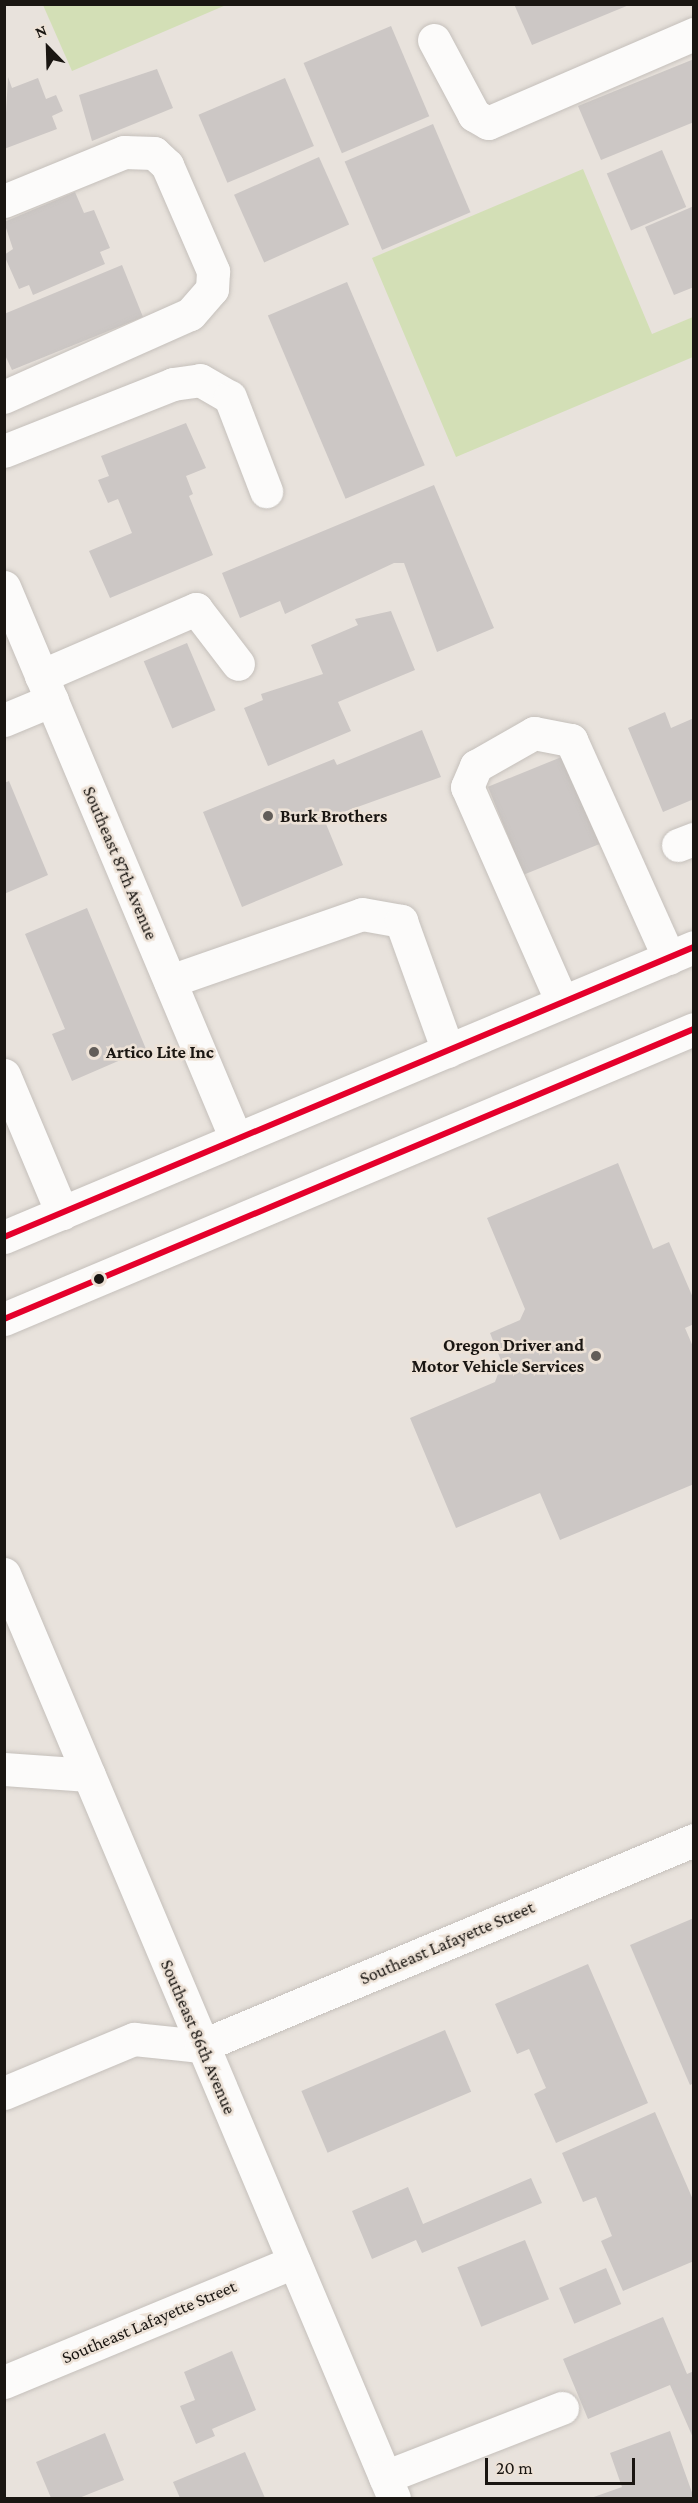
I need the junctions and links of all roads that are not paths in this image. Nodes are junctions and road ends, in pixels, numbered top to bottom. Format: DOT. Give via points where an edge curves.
graph roads {
  1 [pos="693,34"];
  2 [pos="435,40"];
  3 [pos="4,201"];
  4 [pos="4,397"];
  5 [pos="4,451"];
  6 [pos="266,491"];
  7 [pos="4,587"];
  8 [pos="238,664"];
  9 [pos="46,688"];
  10 [pos="4,720"];
  11 [pos="681,953"];
  12 [pos="170,981"];
  13 [pos="562,1002"];
  14 [pos="693,1029"];
  15 [pos="448,1051"];
  16 [pos="4,1075"];
  17 [pos="236,1139"];
  18 [pos="62,1213"];
  19 [pos="4,1237"];
  20 [pos="4,1319"];
  21 [pos="4,1574"];
  22 [pos="4,1768"];
  23 [pos="89,1775"];
  24 [pos="693,1840"];
  25 [pos="201,2046"];
  26 [pos="4,2093"];
  27 [pos="294,2262"];
  28 [pos="4,2382"];
  29 [pos="562,2408"];
  30 [pos="389,2488"];
  1 -- 2 [label="street" via="488,123 474,115"];
  3 -- 4 [label="street" via="124,152 154,153 167,165 213,271 212,289 190,314"];
  5 -- 6 [label="street" via="173,384 200,380 230,397"];
  7 -- 9 [label="street, Southeast 87th Avenue"];
  8 -- 9 [label="street" via="196,609"];
  9 -- 10 [label="street"];
  9 -- 12 [label="street, Southeast 87th Avenue"];
  11 -- 13 [label="street"];
  11 -- 13 [label="street" via="571,740 534,733 476,766 467,787"];
  12 -- 15 [label="street" via="362,914 400,921"];
  12 -- 17 [label="street, Southeast 87th Avenue"];
  13 -- 15 [label="street"];
  14 -- 20 [label="street"];
  15 -- 17 [label="street"];
  16 -- 18 [label="street"];
  17 -- 18 [label="street"];
  18 -- 19 [label="street"];
  21 -- 23 [label="street, Southeast 86th Avenue"];
  22 -- 23 [label="street"];
  23 -- 25 [label="street, Southeast 86th Avenue"];
  24 -- 25 [label="street, Southeast Lafayette Street"];
  25 -- 26 [label="street" via="134,2039"];
  25 -- 27 [label="street, Southeast 86th Avenue"];
  27 -- 28 [label="street, Southeast Lafayette Street"];
  27 -- 30 [label="street, Southeast 86th Avenue"];
  29 -- 30 [label="street"];
}
